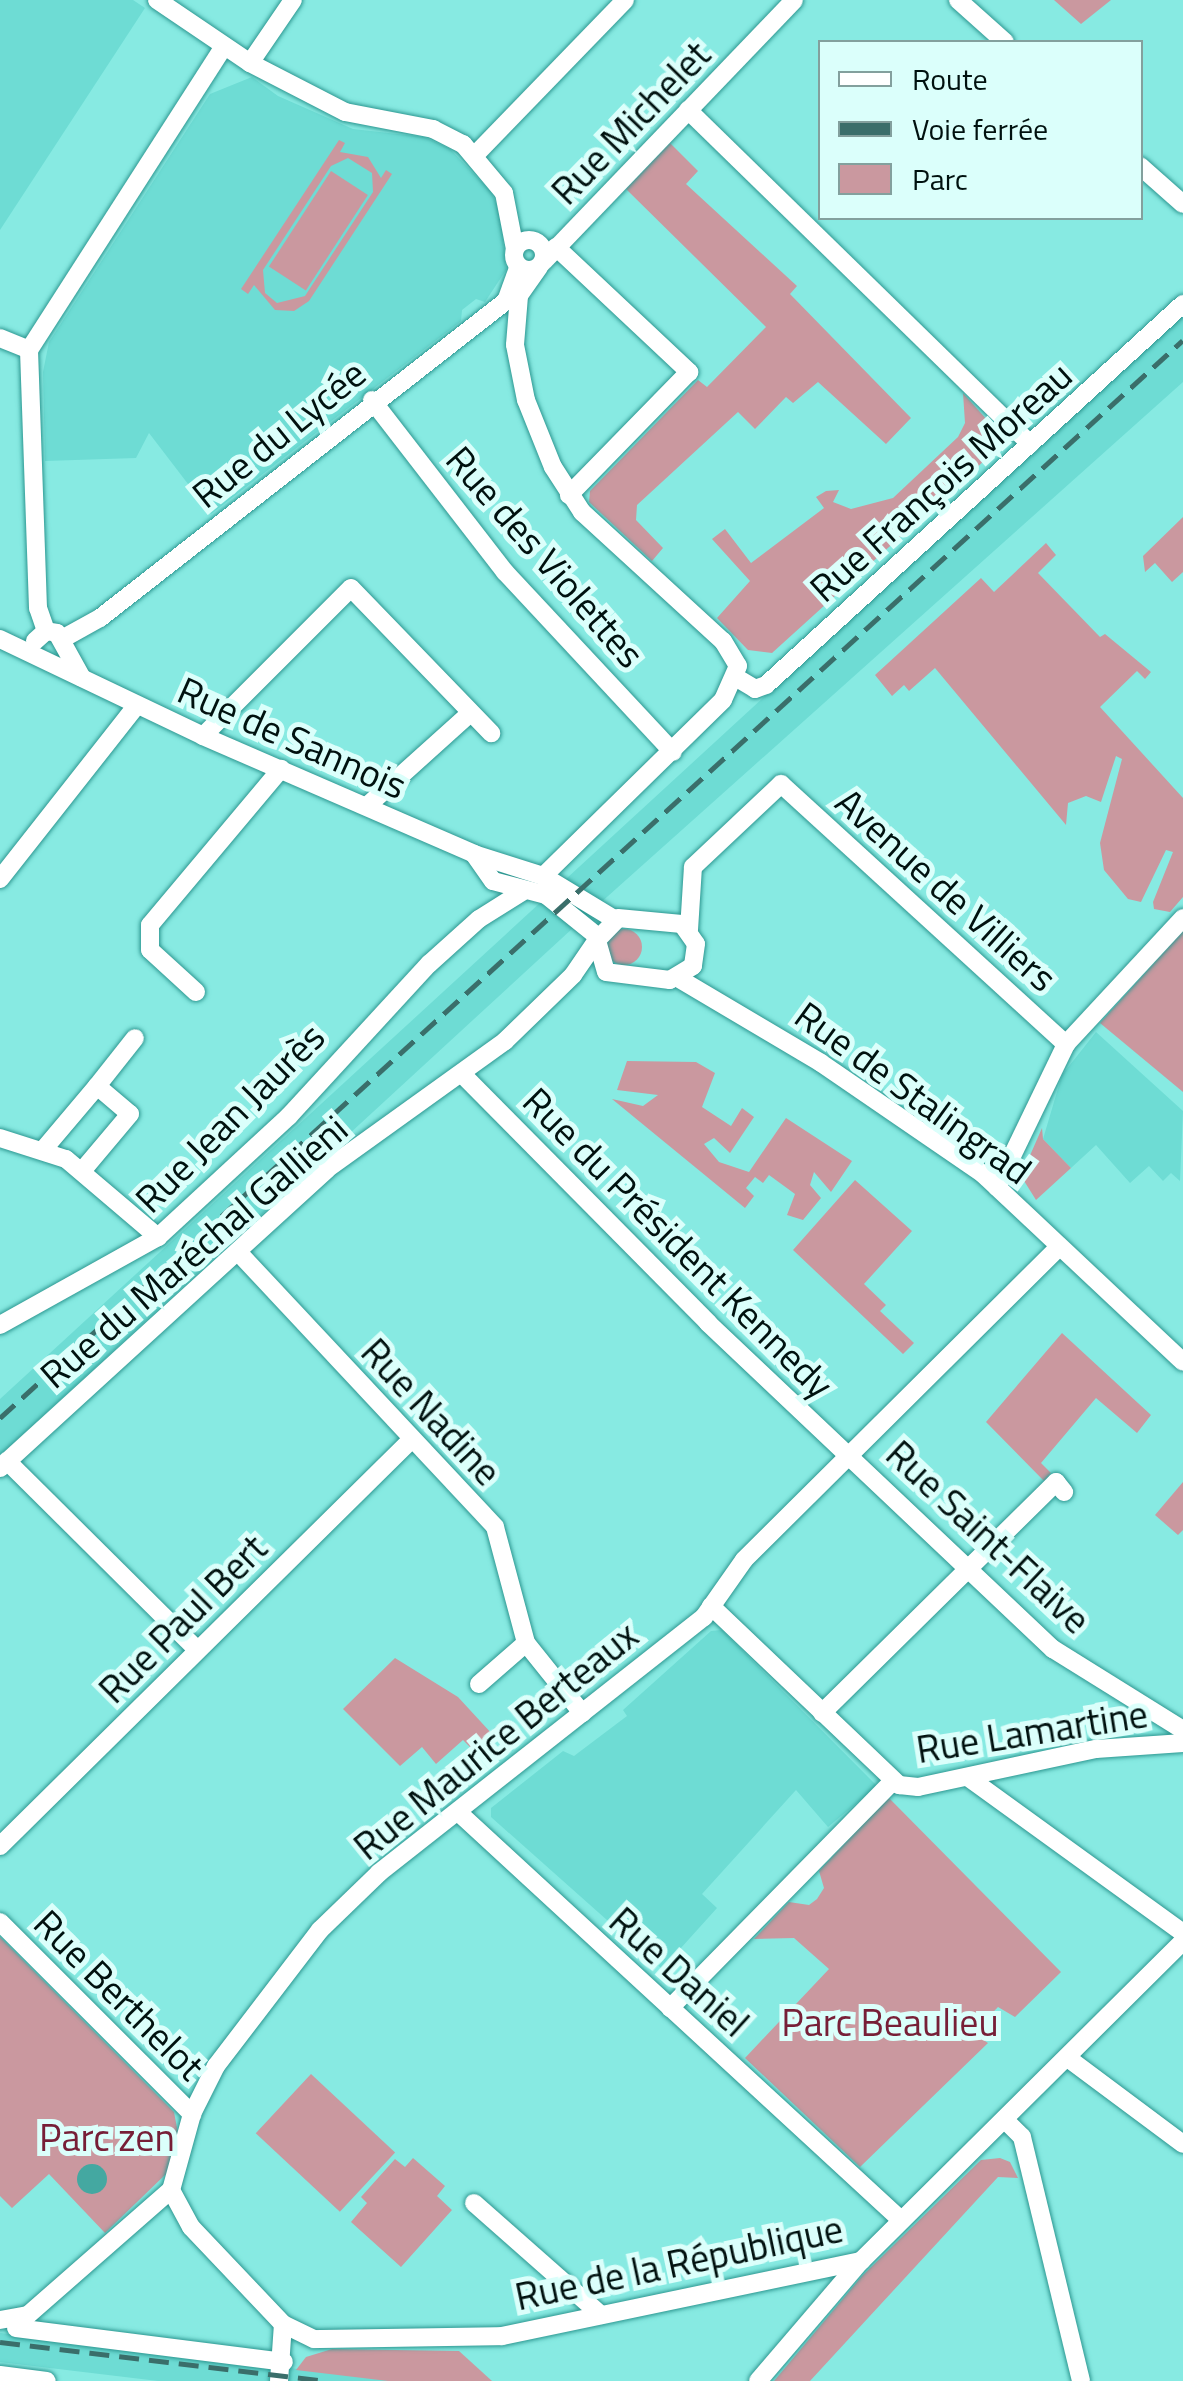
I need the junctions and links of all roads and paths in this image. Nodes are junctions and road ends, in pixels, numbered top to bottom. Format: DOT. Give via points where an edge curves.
graph roads {
  1 [pos="157,0"];
  2 [pos="293,0"];
  3 [pos="625,0"];
  4 [pos="794,0"];
  5 [pos="958,0"];
  6 [pos="1003,40"];
  7 [pos="224,46"];
  8 [pos="250,63"];
  9 [pos="688,110"];
  10 [pos="476,154"];
  11 [pos="1143,169"];
  12 [pos="1183,204"];
  13 [pos="536,254"];
  14 [pos="1183,304"];
  15 [pos="0,338"];
  16 [pos="29,350"];
  17 [pos="372,400"];
  18 [pos="1030,444"];
  19 [pos="568,495"];
  20 [pos="3,641"];
  21 [pos="50,646"];
  22 [pos="737,678"];
  23 [pos="137,705"];
  24 [pos="469,714"];
  25 [pos="491,733"];
  26 [pos="203,736"];
  27 [pos="672,752"];
  28 [pos="281,768"];
  29 [pos="367,806"];
  30 [pos="474,854"];
  31 [pos="538,874"];
  32 [pos="0,879"];
  33 [pos="500,885"];
  34 [pos="522,892"];
  35 [pos="478,918"];
  36 [pos="1183,918"];
  37 [pos="614,920"];
  38 [pos="682,926"];
  39 [pos="597,939"];
  40 [pos="610,974"];
  41 [pos="573,975"];
  42 [pos="678,978"];
  43 [pos="196,992"];
  44 [pos="134,1038"];
  45 [pos="1066,1044"];
  46 [pos="462,1074"];
  47 [pos="97,1086"];
  48 [pos="0,1138"];
  49 [pos="43,1150"];
  50 [pos="82,1171"];
  51 [pos="996,1187"];
  52 [pos="158,1237"];
  53 [pos="1060,1247"];
  54 [pos="238,1252"];
  55 [pos="0,1325"];
  56 [pos="1183,1362"];
  57 [pos="412,1438"];
  58 [pos="852,1454"];
  59 [pos="4,1464"];
  60 [pos="1064,1492"];
  61 [pos="968,1565"];
  62 [pos="711,1606"];
  63 [pos="526,1643"];
  64 [pos="198,1650"];
  65 [pos="480,1684"];
  66 [pos="582,1713"];
  67 [pos="822,1714"];
  68 [pos="1183,1730"];
  69 [pos="1183,1743"];
  70 [pos="970,1778"];
  71 [pos="892,1782"];
  72 [pos="458,1812"];
  73 [pos="0,1846"];
  74 [pos="0,1922"];
  75 [pos="1183,1937"];
  76 [pos="670,2008"];
  77 [pos="1069,2059"];
  78 [pos="192,2114"];
  79 [pos="1005,2120"];
  80 [pos="1183,2144"];
  81 [pos="171,2190"];
  82 [pos="474,2203"];
  83 [pos="901,2220"];
  84 [pos="860,2261"];
  85 [pos="601,2315"];
  86 [pos="10,2322"];
  87 [pos="299,2332"];
  88 [pos="284,2362"];
  89 [pos="0,2376"];
  90 [pos="47,2381"];
  91 [pos="279,2381"];
  92 [pos="758,2381"];
  93 [pos="1081,2381"];
  1 -- 7 [label="street"];
  2 -- 8 [label="street"];
  3 -- 10 [label="street"];
  4 -- 9 [label="street, Rue Michelet"];
  5 -- 6 [label="street"];
  7 -- 8 [label="street"];
  7 -- 16 [label="street"];
  8 -- 10 [label="street" via="345,112 434,129"];
  9 -- 13 [label="street, Rue Michelet"];
  9 -- 18 [label="street"];
  10 -- 13 [label="street"];
  11 -- 12 [label="street"];
  13 -- 17 [label="street, Rue du Lycée" via="506,301"];
  13 -- 19 [label="street" via="518,296 516,344 532,418"];
  13 -- 19 [label="street" via="689,372"];
  14 -- 18 [label="street, Rue François Moreau"];
  15 -- 16 [label="street"];
  16 -- 21 [label="street" via="38,608"];
  17 -- 21 [label="street, Rue du Lycée" via="100,618"];
  17 -- 27 [label="street, Rue des Violettes" via="505,572"];
  18 -- 22 [label="street, Rue François Moreau" via="766,685 755,688"];
  19 -- 22 [label="street" via="724,642 737,660"];
  20 -- 21 [label="street"];
  21 -- 23 [label="street, Rue de Sannois" via="84,679"];
  22 -- 27 [label="street"];
  23 -- 26 [label="street, Rue de Sannois"];
  23 -- 32 [label="street"];
  24 -- 25 [label="street"];
  24 -- 26 [label="street" via="351,588"];
  24 -- 29 [label="street"];
  26 -- 28 [label="street, Rue de Sannois"];
  27 -- 31 [label="street"];
  28 -- 29 [label="street, Rue de Sannois"];
  28 -- 43 [label="street" via="150,925 150,950"];
  29 -- 30 [label="street, Rue de Sannois"];
  30 -- 31 [label="street, Rue de Sannois"];
  30 -- 33 [label="street, Rue de Sannois"];
  31 -- 33 [label="street"];
  31 -- 37 [label="street, Rue de Sannois"];
  33 -- 34 [label="street"];
  33 -- 35 [label="street, Rue Jean Jaurès"];
  34 -- 35 [label="street, Rue Jean Jaurès"];
  34 -- 39 [label="street" via="546,895"];
  35 -- 52 [label="street, Rue Jean Jaurès" via="378,1014 289,1116"];
  36 -- 45 [label="street"];
  37 -- 38 [label="street"];
  37 -- 39 [label="street, Rue du Maréchal Gallieni"];
  38 -- 42 [label="street" via="696,956"];
  38 -- 45 [label="street, Avenue de Villiers" via="694,866 781,784"];
  39 -- 40 [label="street" via="598,963"];
  39 -- 41 [label="street, Rue du Maréchal Gallieni"];
  40 -- 41 [label="street"];
  40 -- 42 [label="street"];
  41 -- 46 [label="street, Rue du Maréchal Gallieni"];
  42 -- 51 [label="street, Rue de Stalingrad" via="879,1101"];
  44 -- 47 [label="street"];
  45 -- 51 [label="street"];
  46 -- 54 [label="street, Rue du Maréchal Gallieni" via="327,1169"];
  46 -- 58 [label="street, Rue du Président Kennedy" via="708,1323"];
  47 -- 49 [label="street"];
  47 -- 50 [label="street" via="130,1114"];
  48 -- 49 [label="street"];
  49 -- 50 [label="street"];
  50 -- 52 [label="street"];
  51 -- 53 [label="street, Rue de Stalingrad"];
  52 -- 55 [label="street, Rue Jean Jaurès"];
  53 -- 56 [label="street, Rue de Stalingrad"];
  53 -- 58 [label="street, Rue Maurice Berteaux"];
  54 -- 57 [label="street, Rue Nadine"];
  54 -- 59 [label="street, Rue du Maréchal Gallieni"];
  57 -- 63 [label="street, Rue Nadine" via="500,1536"];
  57 -- 64 [label="street, Rue Paul Bert"];
  58 -- 61 [label="street, Rue Saint-Flaive"];
  58 -- 62 [label="street, Rue Maurice Berteaux" via="744,1560"];
  59 -- 64 [label="street"];
  60 -- 61 [label="street" via="1056,1482"];
  61 -- 67 [label="street"];
  61 -- 68 [label="street, Rue Saint-Flaive" via="1053,1649"];
  62 -- 66 [label="street, Rue Maurice Berteaux"];
  62 -- 67 [label="street"];
  63 -- 65 [label="street"];
  63 -- 66 [label="street, Rue Nadine"];
  64 -- 73 [label="street, Rue Paul Bert"];
  66 -- 72 [label="street, Rue Maurice Berteaux"];
  67 -- 71 [label="street"];
  69 -- 70 [label="street, Rue Lamartine" via="1096,1749"];
  70 -- 71 [label="street, Rue Lamartine" via="918,1787"];
  70 -- 75 [label="street"];
  71 -- 76 [label="street"];
  72 -- 76 [label="street, Rue Daniel"];
  72 -- 78 [label="street, Rue Maurice Berteaux" via="379,1873 286,1966 216,2066"];
  74 -- 78 [label="street, Rue Berthelot"];
  75 -- 77 [label="street, Rue de la République"];
  76 -- 83 [label="street, Rue Daniel"];
  77 -- 79 [label="street, Rue de la République"];
  77 -- 80 [label="street"];
  78 -- 81 [label="street, Rue Maurice Berteaux"];
  79 -- 83 [label="street, Rue de la République"];
  79 -- 93 [label="street" via="1022,2137"];
  81 -- 86 [label="street" via="28,2315"];
  81 -- 87 [label="street" via="191,2227"];
  82 -- 85 [label="street"];
  83 -- 84 [label="street, Rue de la République"];
  84 -- 85 [label="street, Rue de la République"];
  84 -- 92 [label="street"];
  85 -- 87 [label="street, Rue de la République" via="470,2340"];
  86 -- 88 [label="street"];
  87 -- 88 [label="street"];
  87 -- 88 [label="street"];
  88 -- 91 [label="street"];
  89 -- 90 [label="street"];
}
